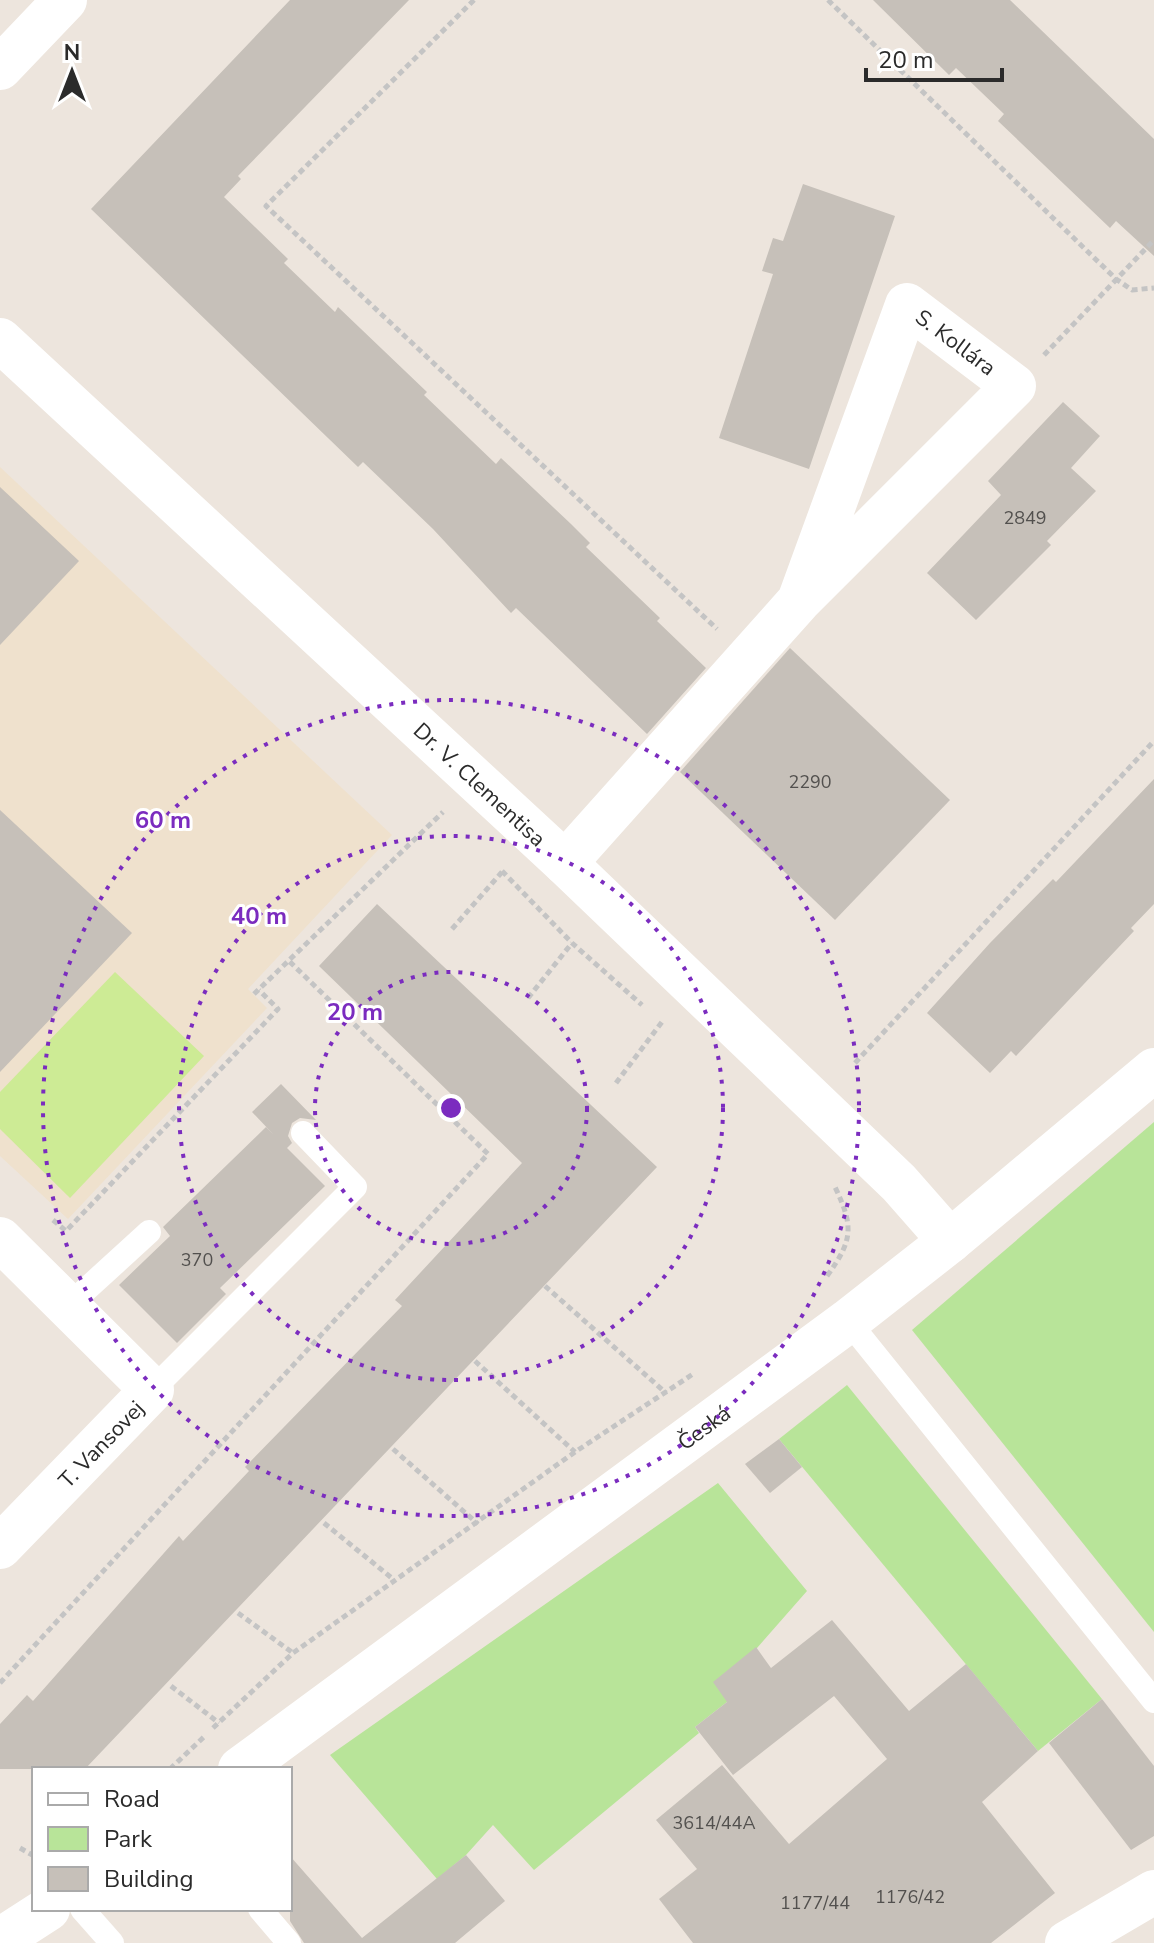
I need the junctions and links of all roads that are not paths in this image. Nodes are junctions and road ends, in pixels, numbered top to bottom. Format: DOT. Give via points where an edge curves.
graph roads {
  1 [pos="65,0"];
  2 [pos="0,68"];
  3 [pos="0,340"];
  4 [pos="799,601"];
  5 [pos="565,863"];
  6 [pos="1154,1070"];
  7 [pos="303,1133"];
  8 [pos="149,1232"];
  9 [pos="0,1239"];
  10 [pos="950,1241"];
  11 [pos="68,1306"];
  12 [pos="848,1321"];
  13 [pos="152,1390"];
  14 [pos="0,1547"];
  15 [pos="1154,1701"];
  16 [pos="243,1767"];
  17 [pos="1154,1892"];
  18 [pos="45,1911"];
  19 [pos="84,1911"];
  20 [pos="262,1911"];
  21 [pos="0,1940"];
  22 [pos="112,1943"];
  23 [pos="289,1943"];
  24 [pos="1067,1943"];
  1 -- 2 [label="street"];
  3 -- 5 [label="street, Dr. V. Clementisa"];
  4 -- 4 [label="street, S. Kollára" via="1014,386 907,305"];
  4 -- 5 [label="street, S. Kollára"];
  5 -- 10 [label="street, Dr. V. Clementisa" via="899,1183"];
  6 -- 10 [label="street, Česká"];
  7 -- 13 [label="lane" via="355,1187"];
  8 -- 11 [label="lane"];
  9 -- 11 [label="street, T. Vansovej"];
  10 -- 12 [label="street, Česká"];
  11 -- 13 [label="street, T. Vansovej"];
  12 -- 15 [label="lane"];
  12 -- 16 [label="street, Česká"];
  13 -- 14 [label="street, T. Vansovej"];
  17 -- 24 [label="street"];
  18 -- 21 [label="street"];
  19 -- 22 [label="lane"];
  20 -- 23 [label="lane"];
}
